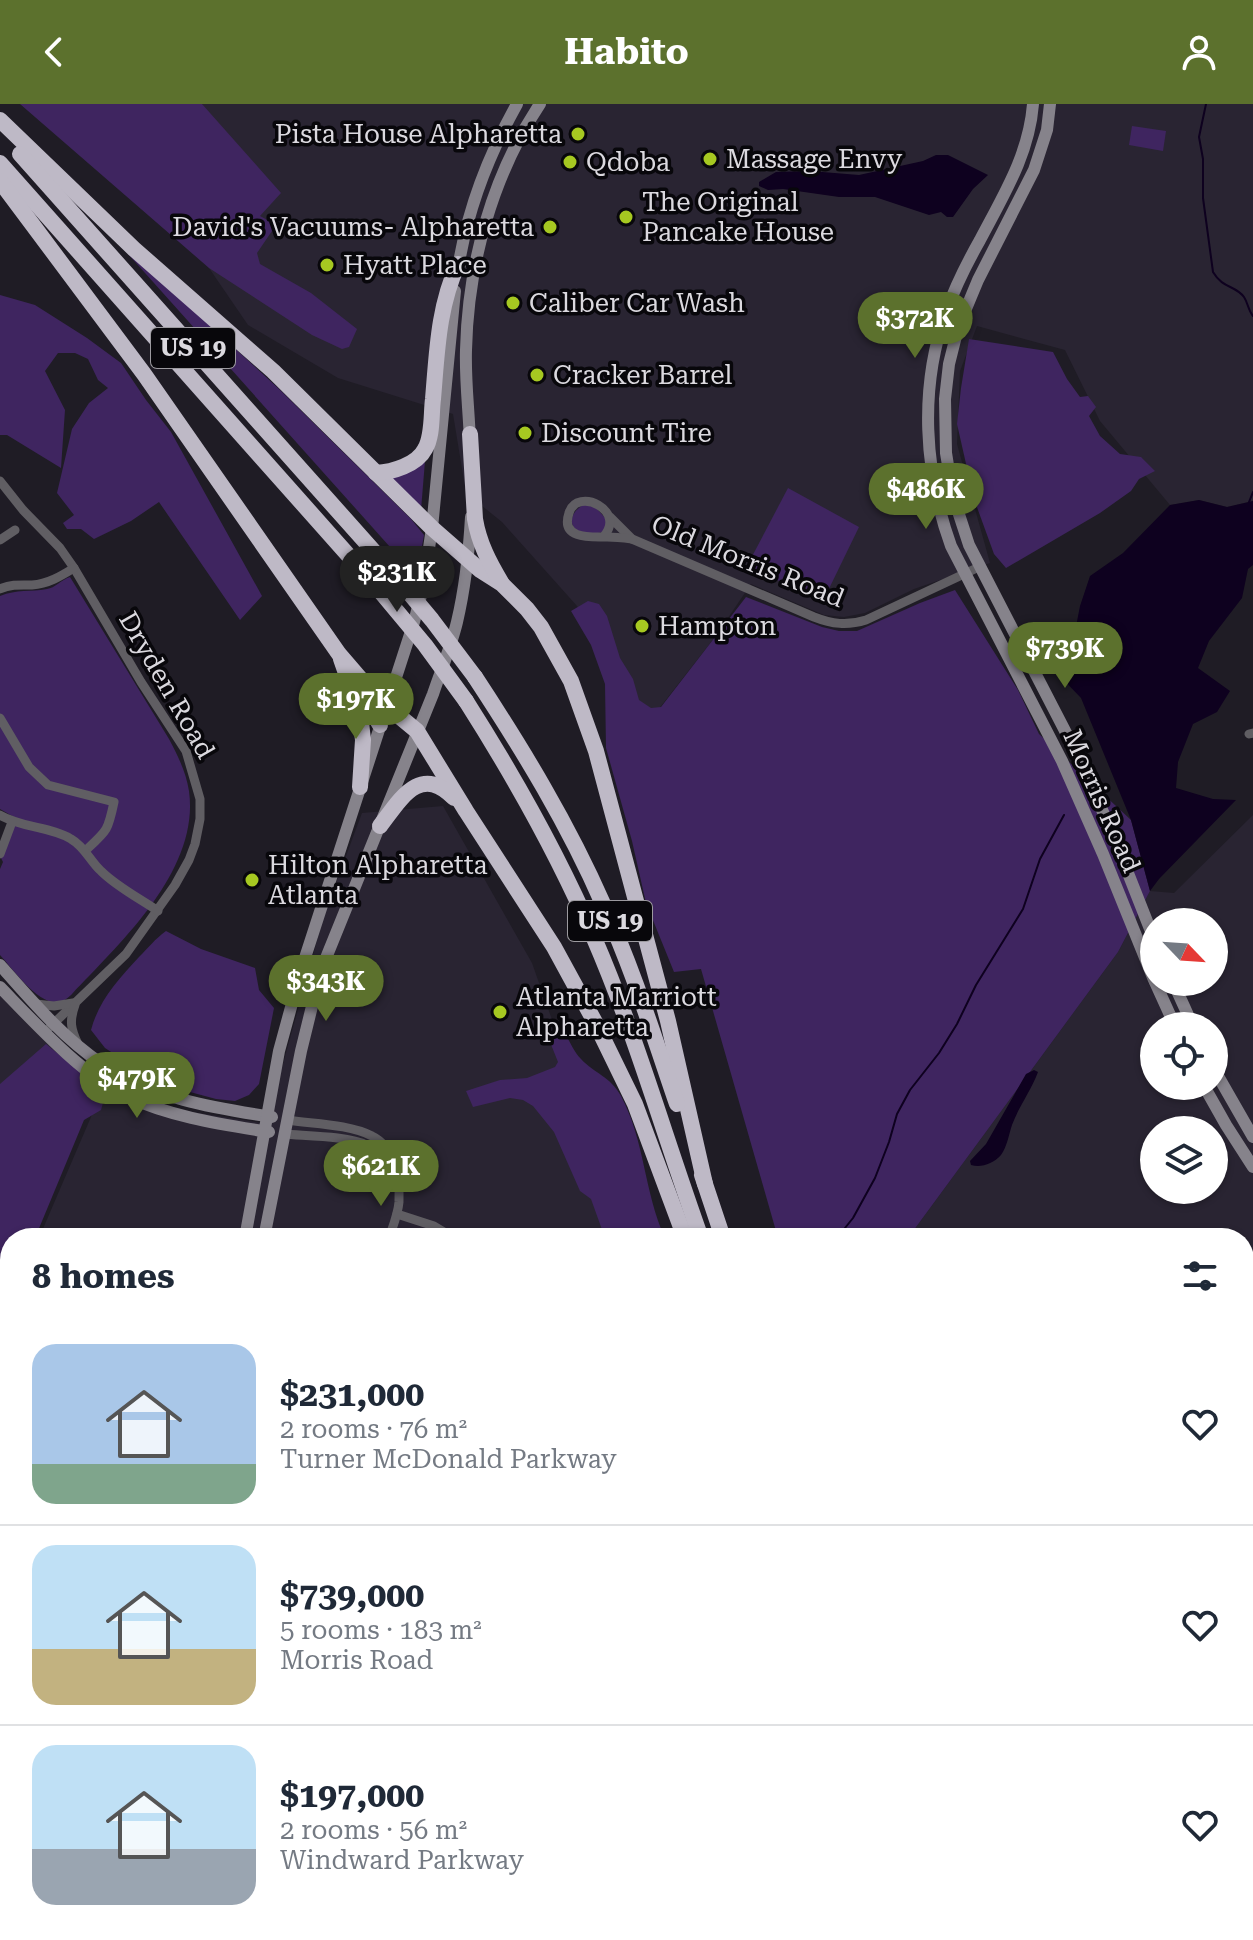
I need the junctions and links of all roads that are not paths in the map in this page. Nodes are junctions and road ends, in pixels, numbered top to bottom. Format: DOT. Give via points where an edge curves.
graph roads {
  1 [pos="517,104"];
  2 [pos="540,104"];
  3 [pos="1033,104"];
  4 [pos="1050,104"];
  5 [pos="0,120"];
  6 [pos="0,132"];
  7 [pos="0,163"];
  8 [pos="0,181"];
  9 [pos="465,233"];
  10 [pos="482,237"];
  11 [pos="458,264"];
  12 [pos="470,434"];
  13 [pos="376,473"];
  14 [pos="0,481"];
  15 [pos="610,517"];
  16 [pos="432,528"];
  17 [pos="15,530"];
  18 [pos="603,537"];
  19 [pos="632,539"];
  20 [pos="0,540"];
  21 [pos="467,560"];
  22 [pos="979,567"];
  23 [pos="74,568"];
  24 [pos="964,574"];
  25 [pos="502,584"];
  26 [pos="0,589"];
  27 [pos="339,654"];
  28 [pos="357,675"];
  29 [pos="386,705"];
  30 [pos="0,718"];
  31 [pos="380,725"];
  32 [pos="417,731"];
  33 [pos="360,787"];
  34 [pos="466,811"];
  35 [pos="0,815"];
  36 [pos="12,822"];
  37 [pos="380,826"];
  38 [pos="86,850"];
  39 [pos="0,854"];
  40 [pos="1142,908"];
  41 [pos="158,911"];
  42 [pos="1140,946"];
  43 [pos="0,965"];
  44 [pos="0,987"];
  45 [pos="76,1002"];
  46 [pos="35,1004"];
  47 [pos="49,1028"];
  48 [pos="80,1047"];
  49 [pos="1228,1093"];
  50 [pos="1212,1100"];
  51 [pos="267,1117"];
  52 [pos="287,1120"];
  53 [pos="264,1131"];
  54 [pos="284,1134"];
  55 [pos="1253,1137"];
  56 [pos="1253,1167"];
  57 [pos="398,1182"];
  58 [pos="705,1184"];
  59 [pos="397,1214"];
  60 [pos="247,1228"];
  61 [pos="266,1228"];
  62 [pos="392,1228"];
  63 [pos="437,1228"];
  64 [pos="681,1228"];
  65 [pos="698,1228"];
  66 [pos="720,1228"];
  1 -- 9 [label="street" via="483,175"];
  2 -- 10 [label="street" via="502,174"];
  3 -- 24 [label="street, Morris Road" via="1021,159 954,292 931,372 932,474 942,520"];
  4 -- 22 [label="street, Morris Road" via="1040,157 972,292 948,374 944,426 950,481"];
  5 -- 13 [label="highway"];
  6 -- 58 [label="highway, US 19, bridge" via="386,565 475,677 538,777 604,905"];
  7 -- 65 [label="highway, US 19, bridge" via="380,591 466,701 529,803 595,940"];
  8 -- 27 [label="highway" via="144,374"];
  9 -- 10 [label="street"];
  9 -- 11 [label="street"];
  10 -- 12 [label="street" via="466,351"];
  11 -- 13 [label="highway" via="441,317 425,450 403,466"];
  11 -- 16 [label="street"];
  12 -- 21 [label="street"];
  12 -- 25 [label="highway" via="477,532"];
  13 -- 16 [label="highway"];
  14 -- 23 [label="street, Dryden Road"];
  15 -- 18 [label="street, Old Morris Road"];
  15 -- 18 [label="street, Old Morris Road" via="590,501 569,510 573,532"];
  15 -- 19 [label="street, Old Morris Road"];
  16 -- 21 [label="highway"];
  16 -- 29 [label="street" via="423,588"];
  17 -- 20 [label="street"];
  18 -- 19 [label="street, Old Morris Road"];
  19 -- 24 [label="street, Old Morris Road" via="835,623 866,620"];
  21 -- 25 [label="highway"];
  21 -- 32 [label="street" via="457,623"];
  22 -- 24 [label="street, Old Morris Road"];
  22 -- 40 [label="street, Morris Road" via="1077,754"];
  23 -- 26 [label="street" via="54,580"];
  23 -- 41 [label="street, Dryden Road" via="186,751 196,781 200,819 195,844"];
  24 -- 42 [label="street, Morris Road" via="1062,761"];
  25 -- 58 [label="highway" via="552,644 586,718 668,1021"];
  27 -- 28 [label="highway"];
  27 -- 33 [label="highway" via="360,714"];
  28 -- 29 [label="highway"];
  28 -- 31 [label="highway"];
  29 -- 31 [label="street"];
  29 -- 32 [label="highway"];
  30 -- 38 [label="street" via="29,767 48,785 114,802 101,838"];
  31 -- 33 [label="street"];
  32 -- 34 [label="highway"];
  32 -- 37 [label="street"];
  33 -- 51 [label="street" via="302,967"];
  34 -- 37 [label="highway" via="449,792 425,783 403,795"];
  34 -- 64 [label="highway" via="554,947 596,1024 635,1104"];
  35 -- 36 [label="street"];
  36 -- 38 [label="street" via="63,835"];
  36 -- 39 [label="street"];
  37 -- 52 [label="street" via="326,958"];
  38 -- 41 [label="street" via="107,877"];
  41 -- 45 [label="street, Dryden Road" via="126,954"];
  43 -- 46 [label="street"];
  44 -- 47 [label="street"];
  45 -- 46 [label="street"];
  45 -- 47 [label="street, Dryden Road"];
  45 -- 48 [label="street" via="70,1022"];
  46 -- 47 [label="street"];
  47 -- 48 [label="street"];
  47 -- 53 [label="street" via="92,1075 123,1095 187,1118"];
  48 -- 51 [label="street" via="103,1065 156,1091"];
  49 -- 55 [label="street"];
  50 -- 56 [label="street"];
  51 -- 52 [label="street"];
  51 -- 53 [label="street"];
  52 -- 54 [label="street"];
  52 -- 57 [label="street" via="372,1135 394,1163"];
  53 -- 54 [label="street"];
  53 -- 60 [label="street"];
  54 -- 57 [label="street" via="366,1145"];
  54 -- 61 [label="street"];
  57 -- 59 [label="street"];
  58 -- 66 [label="highway, US 19"];
  59 -- 62 [label="street"];
  59 -- 63 [label="street"];
}
